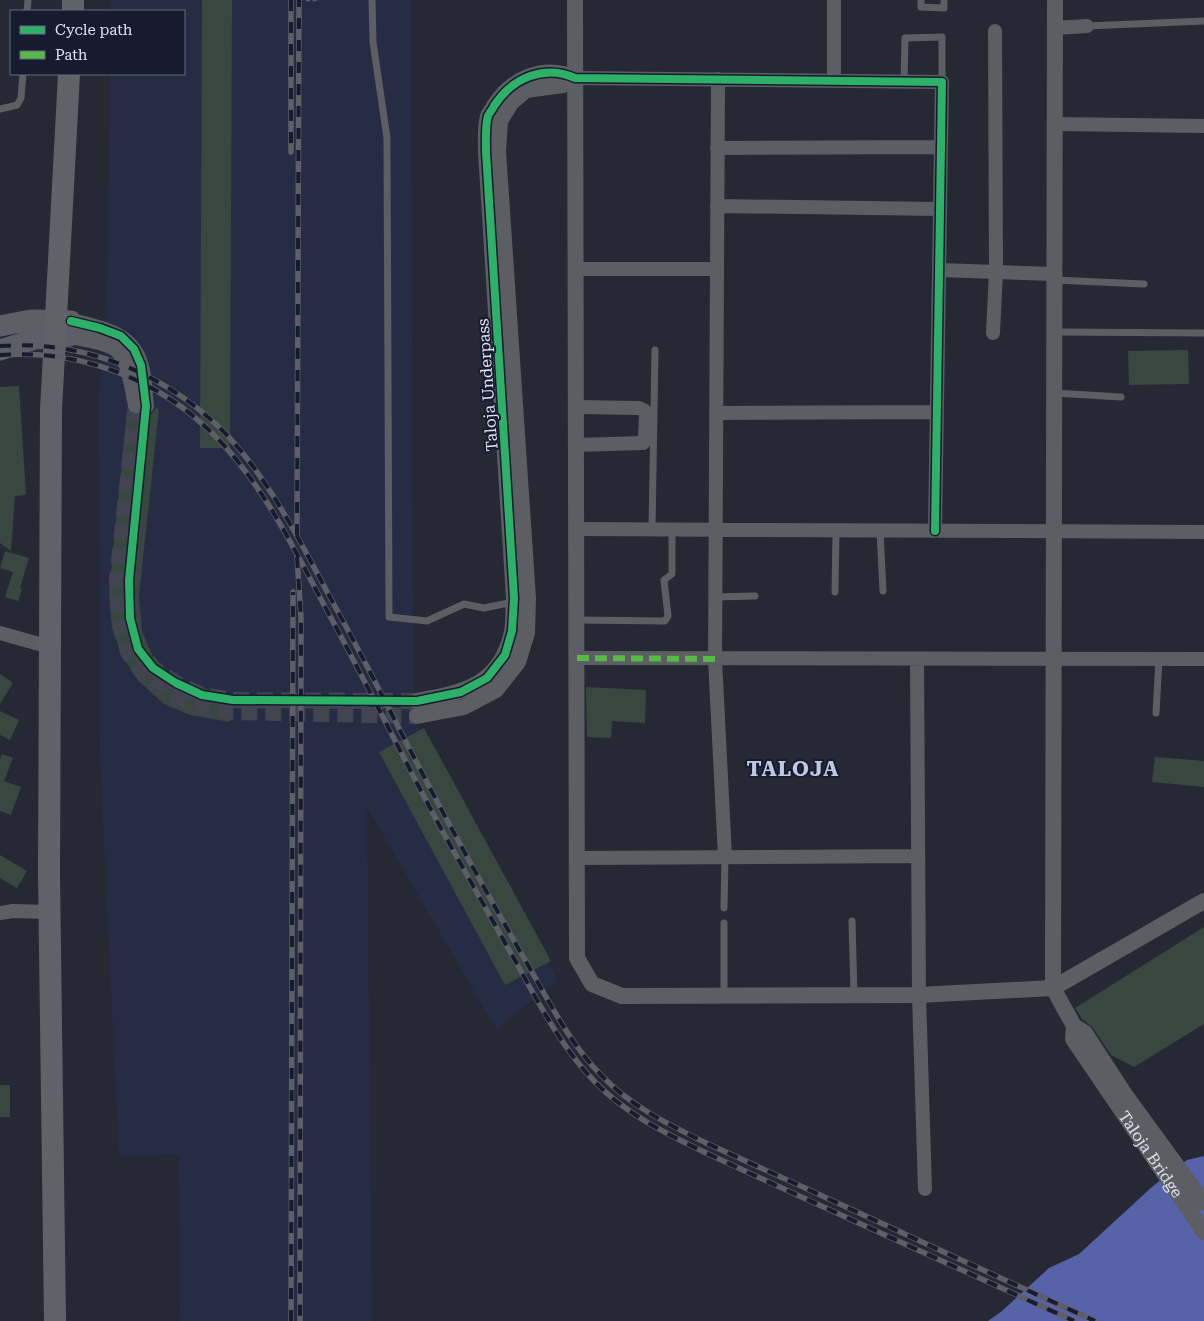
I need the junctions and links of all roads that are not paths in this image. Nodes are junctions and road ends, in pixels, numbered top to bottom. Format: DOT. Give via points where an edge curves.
graph roads {
  1 [pos="372,0"];
  2 [pos="575,0"];
  3 [pos="834,0"];
  4 [pos="921,0"];
  5 [pos="944,0"];
  6 [pos="1055,0"];
  7 [pos="1204,21"];
  8 [pos="1087,26"];
  9 [pos="1055,28"];
  10 [pos="995,31"];
  11 [pos="23,75"];
  12 [pos="69,75"];
  13 [pos="84,75"];
  14 [pos="575,78"];
  15 [pos="718,80"];
  16 [pos="834,81"];
  17 [pos="904,82"];
  18 [pos="942,82"];
  19 [pos="0,109"];
  20 [pos="1055,124"];
  21 [pos="1204,126"];
  22 [pos="941,147"];
  23 [pos="718,148"];
  24 [pos="717,206"];
  25 [pos="940,209"];
  26 [pos="576,269"];
  27 [pos="717,269"];
  28 [pos="939,270"];
  29 [pos="996,272"];
  30 [pos="1054,277"];
  31 [pos="1144,284"];
  32 [pos="0,326"];
  33 [pos="63,328"];
  34 [pos="1054,332"];
  35 [pos="993,333"];
  36 [pos="1204,333"];
  37 [pos="0,350"];
  38 [pos="655,350"];
  39 [pos="1054,393"];
  40 [pos="1121,397"];
  41 [pos="141,406"];
  42 [pos="576,407"];
  43 [pos="937,412"];
  44 [pos="716,413"];
  45 [pos="576,445"];
  46 [pos="576,529"];
  47 [pos="652,530"];
  48 [pos="672,530"];
  49 [pos="716,530"];
  50 [pos="836,530"];
  51 [pos="880,531"];
  52 [pos="935,531"];
  53 [pos="1054,531"];
  54 [pos="1204,532"];
  55 [pos="883,591"];
  56 [pos="834,592"];
  57 [pos="755,596"];
  58 [pos="716,597"];
  59 [pos="513,602"];
  60 [pos="577,620"];
  61 [pos="0,633"];
  62 [pos="50,647"];
  63 [pos="577,658"];
  64 [pos="715,659"];
  65 [pos="917,659"];
  66 [pos="1054,659"];
  67 [pos="1159,659"];
  68 [pos="1204,659"];
  69 [pos="1156,713"];
  70 [pos="918,856"];
  71 [pos="725,857"];
  72 [pos="577,858"];
  73 [pos="1204,901"];
  74 [pos="724,908"];
  75 [pos="49,912"];
  76 [pos="0,913"];
  77 [pos="852,921"];
  78 [pos="724,923"];
  79 [pos="1053,988"];
  80 [pos="724,996"];
  81 [pos="854,996"];
  82 [pos="919,996"];
  83 [pos="1121,1099"];
  84 [pos="925,1189"];
  85 [pos="1204,1203"];
  86 [pos="1204,1232"];
  87 [pos="55,1321"];
  88 [pos="70,1321"];
  1 -- 59 [label="lane" via="373,42 387,138 389,617 427,621 464,604 484,608"];
  2 -- 14 [label="street"];
  3 -- 16 [label="street"];
  4 -- 5 [label="lane" via="921,7 944,8"];
  6 -- 9 [label="street"];
  7 -- 8 [label="lane"];
  8 -- 9 [label="street"];
  9 -- 20 [label="street"];
  10 -- 29 [label="street"];
  11 -- 19 [label="lane" via="21,98 17,105"];
  12 -- 33 [label="highway"];
  13 -- 33 [label="highway"];
  14 -- 15 [label="street"];
  14 -- 26 [label="street"];
  14 -- 59 [label="street, Taloja Underpass" via="563,72 522,78 502,94 488,117 486,152"];
  14 -- 59 [label="street, Taloja Underpass" via="563,85 526,90 511,103 500,121 498,151 528,598 527,633 518,662 496,690 464,706 417,708 461,692 487,678 505,655 512,631"];
  15 -- 16 [label="street"];
  15 -- 23 [label="street"];
  16 -- 17 [label="street"];
  17 -- 18 [label="street"];
  17 -- 18 [label="lane" via="905,38 942,37"];
  18 -- 22 [label="street"];
  20 -- 21 [label="street"];
  20 -- 30 [label="street"];
  22 -- 23 [label="street"];
  22 -- 25 [label="street"];
  23 -- 24 [label="street"];
  24 -- 25 [label="street"];
  24 -- 27 [label="street"];
  25 -- 28 [label="street"];
  26 -- 27 [label="street"];
  26 -- 42 [label="street"];
  27 -- 44 [label="street"];
  28 -- 29 [label="street"];
  28 -- 43 [label="street"];
  29 -- 30 [label="street"];
  29 -- 35 [label="street"];
  30 -- 31 [label="lane"];
  30 -- 34 [label="street"];
  32 -- 33 [label="main road" via="31,320"];
  33 -- 37 [label="main road"];
  33 -- 41 [label="street" via="100,328 121,336 134,349 141,365"];
  33 -- 62 [label="highway" via="51,410"];
  33 -- 88 [label="highway" via="66,420 64,874"];
  34 -- 36 [label="lane"];
  34 -- 39 [label="street"];
  38 -- 47 [label="lane"];
  39 -- 40 [label="lane"];
  39 -- 53 [label="street"];
  42 -- 45 [label="street"];
  42 -- 45 [label="street" via="639,408 646,414 643,443"];
  43 -- 44 [label="street"];
  43 -- 52 [label="street"];
  44 -- 49 [label="street"];
  45 -- 46 [label="street"];
  46 -- 47 [label="street"];
  46 -- 60 [label="street"];
  47 -- 48 [label="street"];
  48 -- 49 [label="street"];
  48 -- 60 [label="lane" via="672,574 664,580 668,616 665,621"];
  49 -- 50 [label="street"];
  49 -- 58 [label="street"];
  50 -- 51 [label="street"];
  50 -- 56 [label="lane"];
  51 -- 52 [label="street"];
  51 -- 55 [label="lane"];
  52 -- 53 [label="street"];
  53 -- 54 [label="street"];
  53 -- 66 [label="street"];
  57 -- 58 [label="lane"];
  58 -- 64 [label="street"];
  60 -- 63 [label="street"];
  61 -- 62 [label="street"];
  62 -- 75 [label="highway"];
  63 -- 64 [label="street"];
  63 -- 72 [label="street"];
  64 -- 65 [label="street"];
  64 -- 71 [label="street"];
  65 -- 66 [label="street"];
  65 -- 70 [label="street"];
  66 -- 67 [label="street"];
  66 -- 79 [label="street"];
  67 -- 68 [label="street"];
  67 -- 69 [label="lane"];
  70 -- 71 [label="street"];
  70 -- 82 [label="street"];
  71 -- 72 [label="street"];
  71 -- 74 [label="lane"];
  72 -- 80 [label="street" via="577,958 592,984 622,996"];
  73 -- 79 [label="street"];
  75 -- 76 [label="street"];
  75 -- 87 [label="highway"];
  77 -- 81 [label="lane"];
  78 -- 80 [label="lane"];
  79 -- 82 [label="street"];
  79 -- 83 [label="street" via="1074,1026 1085,1033"];
  80 -- 81 [label="street"];
  81 -- 82 [label="street"];
  82 -- 84 [label="street"];
  83 -- 85 [label="street, Taloja Bridge"];
  83 -- 86 [label="street, Taloja Bridge"];
}
